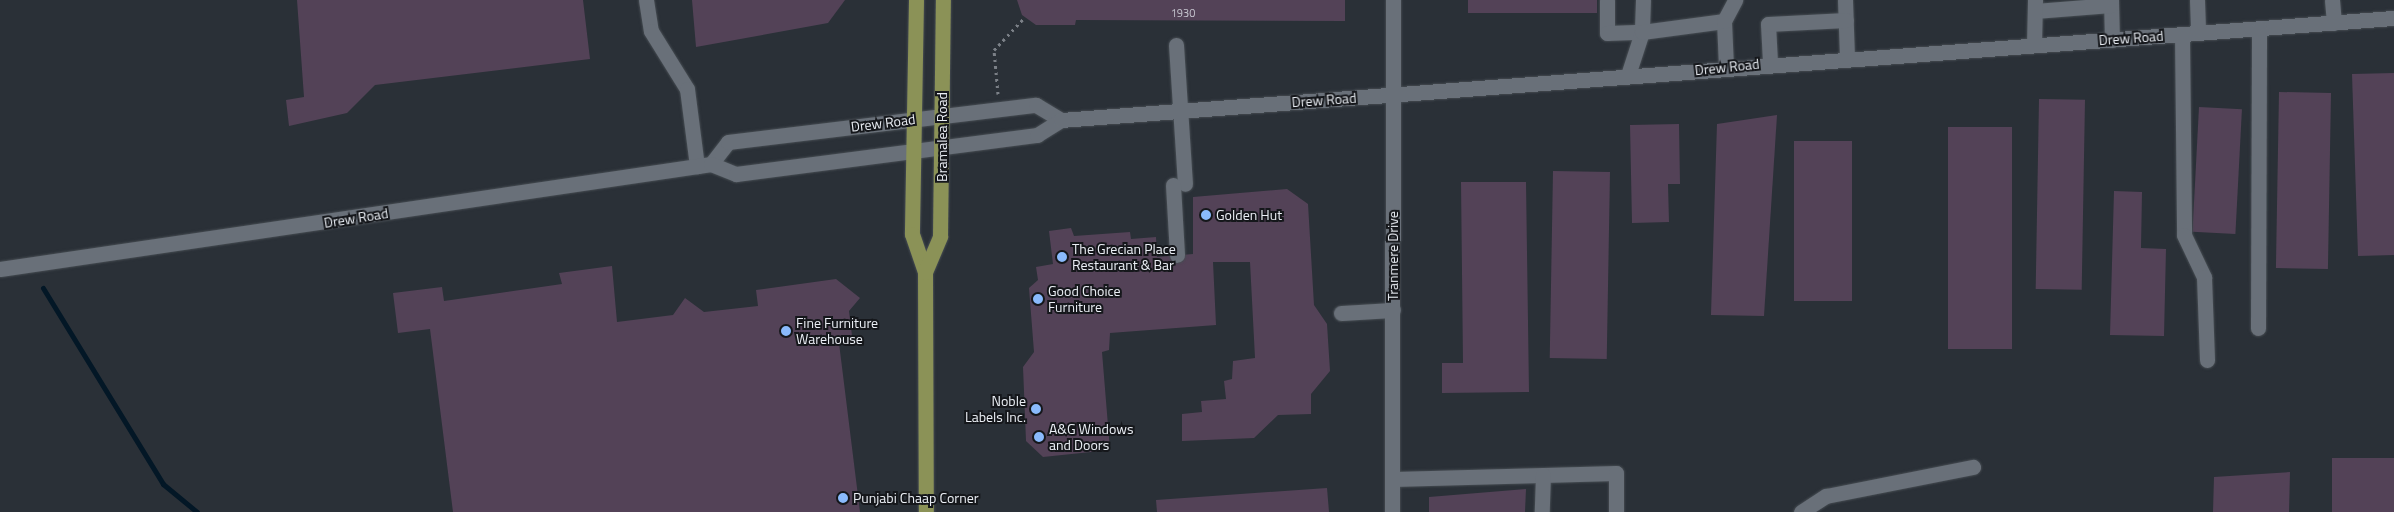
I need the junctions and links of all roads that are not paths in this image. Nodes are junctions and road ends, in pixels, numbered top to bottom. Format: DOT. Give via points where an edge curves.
graph roads {
  1 [pos="646,0"];
  2 [pos="916,0"];
  3 [pos="943,0"];
  4 [pos="1393,0"];
  5 [pos="1607,0"];
  6 [pos="1643,0"];
  7 [pos="1735,0"];
  8 [pos="1845,0"];
  9 [pos="2197,0"];
  10 [pos="2332,0"];
  11 [pos="2111,3"];
  12 [pos="2035,5"];
  13 [pos="2394,18"];
  14 [pos="1846,20"];
  15 [pos="1724,21"];
  16 [pos="2334,23"];
  17 [pos="2258,28"];
  18 [pos="1642,32"];
  19 [pos="2198,33"];
  20 [pos="2182,34"];
  21 [pos="2112,40"];
  22 [pos="1176,45"];
  23 [pos="2034,46"];
  24 [pos="1847,57"];
  25 [pos="1770,62"];
  26 [pos="1726,67"];
  27 [pos="1628,75"];
  28 [pos="1394,94"];
  29 [pos="1179,111"];
  30 [pos="941,116"];
  31 [pos="913,120"];
  32 [pos="1061,120"];
  33 [pos="941,146"];
  34 [pos="913,150"];
  35 [pos="704,165"];
  36 [pos="1177,255"];
  37 [pos="0,269"];
  38 [pos="925,272"];
  39 [pos="1393,310"];
  40 [pos="1341,313"];
  41 [pos="2258,328"];
  42 [pos="2206,360"];
  43 [pos="1973,467"];
  44 [pos="1543,475"];
  45 [pos="1392,478"];
  46 [pos="926,512"];
  47 [pos="1392,512"];
  48 [pos="1542,512"];
  49 [pos="1616,512"];
  50 [pos="1801,512"];
  1 -- 35 [label="street" via="651,31 687,89"];
  2 -- 31 [label="main road, Bramalea Road"];
  3 -- 30 [label="main road, Bramalea Road"];
  4 -- 28 [label="street, Tranmere Drive"];
  5 -- 18 [label="street" via="1607,33"];
  6 -- 18 [label="street"];
  7 -- 15 [label="street"];
  8 -- 14 [label="street"];
  9 -- 19 [label="street"];
  10 -- 16 [label="street"];
  11 -- 12 [label="street"];
  11 -- 21 [label="street"];
  12 -- 23 [label="street"];
  13 -- 16 [label="street, Drew Road"];
  14 -- 24 [label="street"];
  14 -- 25 [label="street" via="1768,24"];
  15 -- 18 [label="street"];
  15 -- 26 [label="street"];
  16 -- 17 [label="street, Drew Road"];
  17 -- 19 [label="street, Drew Road"];
  17 -- 41 [label="street"];
  18 -- 27 [label="street"];
  19 -- 20 [label="street, Drew Road"];
  20 -- 21 [label="street, Drew Road"];
  20 -- 42 [label="street" via="2184,235 2204,277"];
  21 -- 23 [label="street, Drew Road"];
  22 -- 29 [label="street"];
  23 -- 24 [label="street, Drew Road"];
  24 -- 25 [label="street, Drew Road"];
  25 -- 26 [label="street, Drew Road"];
  26 -- 27 [label="street, Drew Road"];
  27 -- 28 [label="street, Drew Road"];
  28 -- 29 [label="street, Drew Road"];
  28 -- 39 [label="street, Tranmere Drive"];
  29 -- 32 [label="street, Drew Road"];
  29 -- 36 [label="street"];
  30 -- 31 [label="street, Drew Road"];
  30 -- 32 [label="street, Drew Road" via="1036,105"];
  30 -- 33 [label="main road, Bramalea Road"];
  31 -- 34 [label="main road, Bramalea Road"];
  31 -- 35 [label="street, Drew Road" via="728,142"];
  32 -- 33 [label="street, Drew Road" via="1037,135"];
  33 -- 34 [label="street, Drew Road"];
  33 -- 38 [label="main road, Bramalea Road" via="940,236"];
  34 -- 35 [label="street, Drew Road" via="736,174"];
  34 -- 38 [label="main road, Bramalea Road" via="912,234"];
  35 -- 37 [label="street, Drew Road"];
  38 -- 46 [label="main road, Bramalea Road"];
  39 -- 40 [label="street"];
  39 -- 45 [label="street, Tranmere Drive"];
  43 -- 50 [label="street" via="1835,493"];
  44 -- 45 [label="street"];
  44 -- 48 [label="street"];
  44 -- 49 [label="street" via="1616,473"];
  45 -- 47 [label="street, Tranmere Drive"];
}
